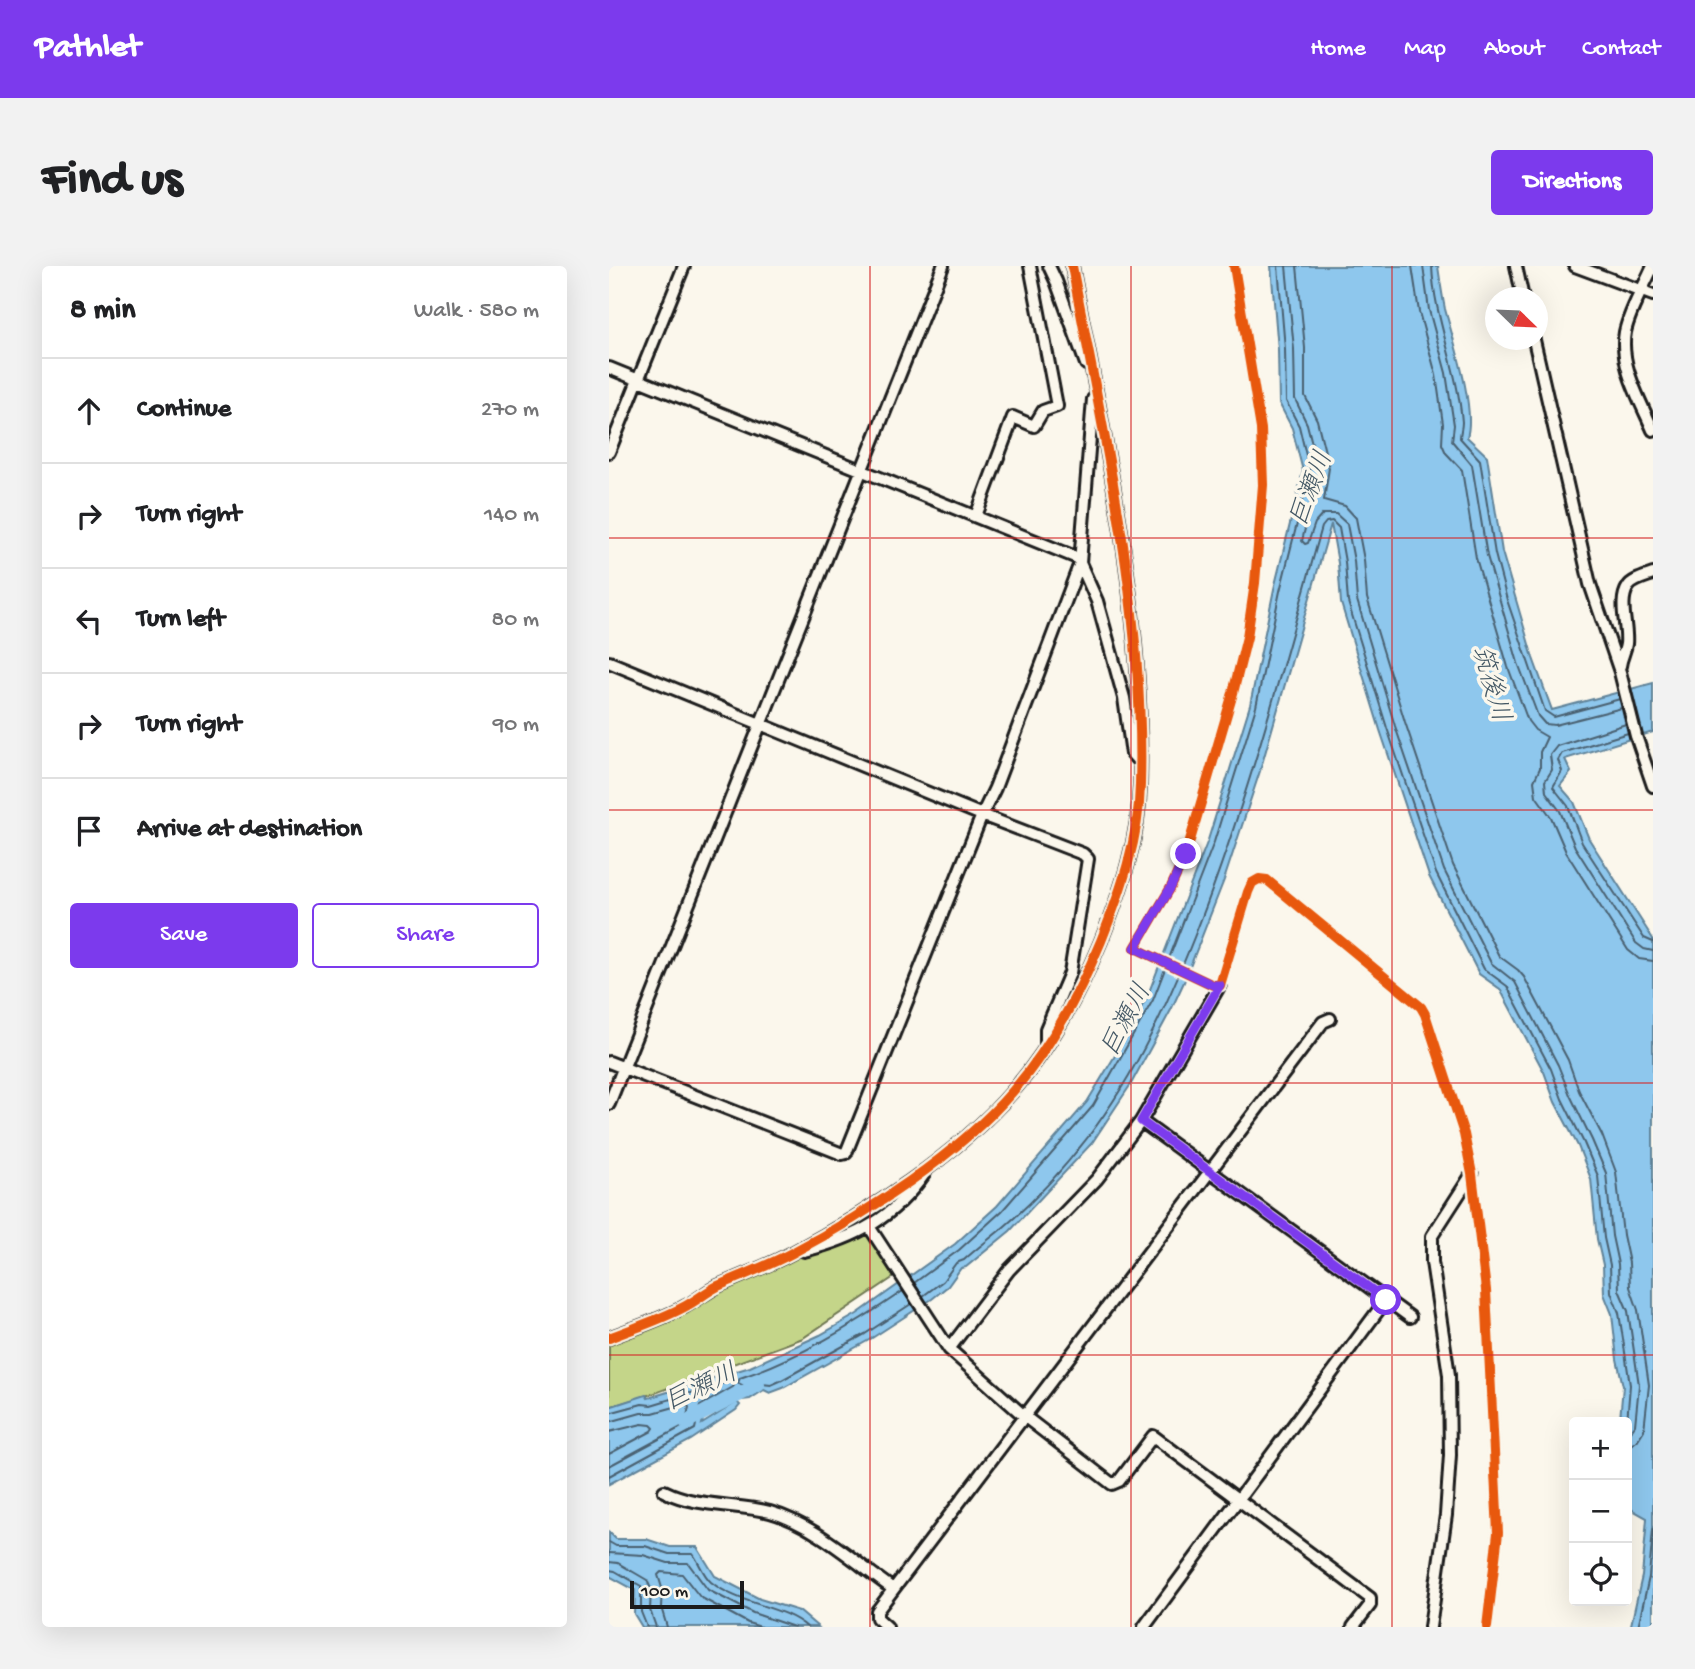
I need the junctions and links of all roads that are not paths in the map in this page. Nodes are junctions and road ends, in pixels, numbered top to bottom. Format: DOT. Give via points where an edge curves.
graph roads {
  1 [pos="684,266"];
  2 [pos="943,266"];
  3 [pos="1030,266"];
  4 [pos="1049,266"];
  5 [pos="1072,266"];
  6 [pos="1516,266"];
  7 [pos="1575,266"];
  8 [pos="1653,266"];
  9 [pos="1521,287"];
  10 [pos="1641,291"];
  11 [pos="1653,295"];
  12 [pos="1536,350"];
  13 [pos="609,368"];
  14 [pos="638,380"];
  15 [pos="1093,380"];
  16 [pos="1653,430"];
  17 [pos="609,452"];
  18 [pos="861,469"];
  19 [pos="976,516"];
  20 [pos="1080,561"];
  21 [pos="1653,574"];
  22 [pos="609,662"];
  23 [pos="1620,672"];
  24 [pos="760,724"];
  25 [pos="1140,764"];
  26 [pos="1653,786"];
  27 [pos="982,815"];
  28 [pos="1220,985"];
  29 [pos="1331,1019"];
  30 [pos="1046,1044"];
  31 [pos="609,1062"];
  32 [pos="624,1068"];
  33 [pos="609,1104"];
  34 [pos="1141,1121"];
  35 [pos="930,1165"];
  36 [pos="1209,1171"];
  37 [pos="1472,1174"];
  38 [pos="870,1228"];
  39 [pos="790,1255"];
  40 [pos="1386,1300"];
  41 [pos="1410,1317"];
  42 [pos="609,1338"];
  43 [pos="949,1349"];
  44 [pos="1024,1416"];
  45 [pos="664,1491"];
  46 [pos="1239,1499"];
  47 [pos="893,1589"];
  48 [pos="887,1627"];
  49 [pos="1144,1627"];
  50 [pos="1353,1627"];
  51 [pos="1430,1627"];
  1 -- 14 [label="street"];
  2 -- 18 [label="street"];
  3 -- 19 [label="street" via="1056,406 1044,411 1034,426 1013,417"];
  4 -- 15 [label="street"];
  5 -- 15 [label="street"];
  6 -- 9 [label="street"];
  7 -- 10 [label="street"];
  8 -- 10 [label="street"];
  10 -- 11 [label="street"];
  10 -- 16 [label="street" via="1624,349 1631,379"];
  12 -- 23 [label="street" via="1580,549"];
  13 -- 14 [label="street"];
  14 -- 17 [label="street"];
  14 -- 18 [label="street"];
  15 -- 20 [label="street"];
  15 -- 25 [label="street" via="1129,583 1137,653"];
  18 -- 19 [label="street"];
  18 -- 24 [label="street"];
  19 -- 20 [label="street"];
  20 -- 25 [label="street" via="1097,601 1124,698 1132,754"];
  20 -- 27 [label="street"];
  21 -- 23 [label="street" via="1627,588 1626,643"];
  22 -- 24 [label="street"];
  23 -- 26 [label="street"];
  24 -- 27 [label="street"];
  24 -- 32 [label="street"];
  25 -- 30 [label="street" via="1134,839 1123,881 1076,996"];
  27 -- 30 [label="street" via="1083,853 1088,859 1070,973 1047,1029"];
  27 -- 32 [label="street" via="846,1153"];
  28 -- 34 [label="street"];
  29 -- 36 [label="street" via="1323,1022"];
  30 -- 35 [label="street" via="998,1107"];
  31 -- 32 [label="street"];
  32 -- 33 [label="street"];
  34 -- 36 [label="street"];
  34 -- 43 [label="street" via="1097,1179 1009,1270"];
  35 -- 38 [label="street" via="911,1193"];
  35 -- 39 [label="street" via="868,1211"];
  36 -- 40 [label="street"];
  36 -- 44 [label="street"];
  37 -- 51 [label="street" via="1432,1236 1449,1375 1450,1455"];
  38 -- 39 [label="street"];
  38 -- 43 [label="street"];
  39 -- 42 [label="street" via="715,1288 683,1308"];
  40 -- 41 [label="street"];
  40 -- 46 [label="street"];
  43 -- 44 [label="street"];
  44 -- 46 [label="street" via="1112,1484 1153,1436"];
  44 -- 47 [label="street"];
  45 -- 47 [label="street" via="691,1502 736,1505 793,1519"];
  46 -- 49 [label="street"];
  46 -- 50 [label="street" via="1370,1598 1370,1605"];
  47 -- 48 [label="street" via="876,1614"];
}
